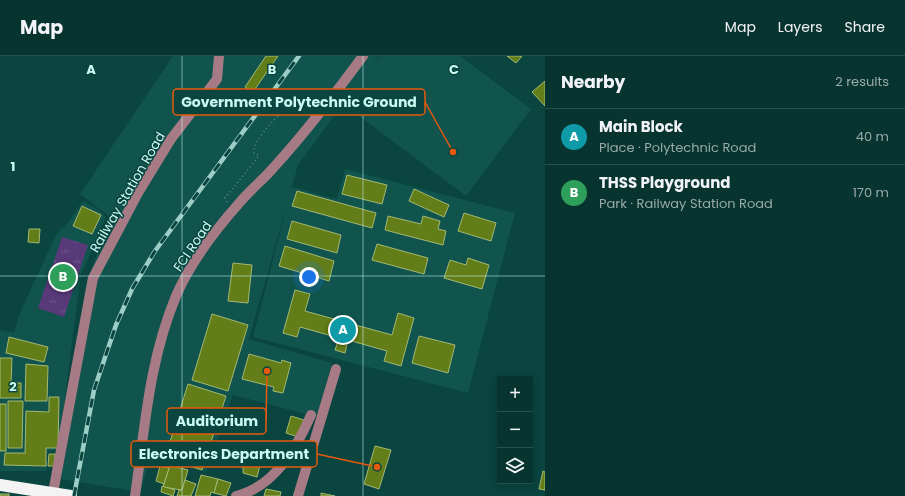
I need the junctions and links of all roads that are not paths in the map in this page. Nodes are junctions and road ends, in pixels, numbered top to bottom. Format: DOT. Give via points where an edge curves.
graph roads {
  1 [pos="219,56"];
  2 [pos="363,56"];
  3 [pos="336,369"];
  4 [pos="311,415"];
  5 [pos="0,485"];
  6 [pos="53,493"];
  7 [pos="41,494"];
  8 [pos="71,496"];
  9 [pos="135,496"];
  10 [pos="236,496"];
  11 [pos="298,496"];
  1 -- 6 [label="street, Railway Station Road" via="217,79 171,138 138,193 93,278"];
  2 -- 9 [label="street, FCI Road" via="289,150 233,210 189,270 161,338 151,374"];
  3 -- 11 [label="street"];
  4 -- 10 [label="street" via="296,445 269,480 258,488"];
  5 -- 7 [label="highway"];
  6 -- 7 [label="highway"];
  6 -- 8 [label="highway"];
}
